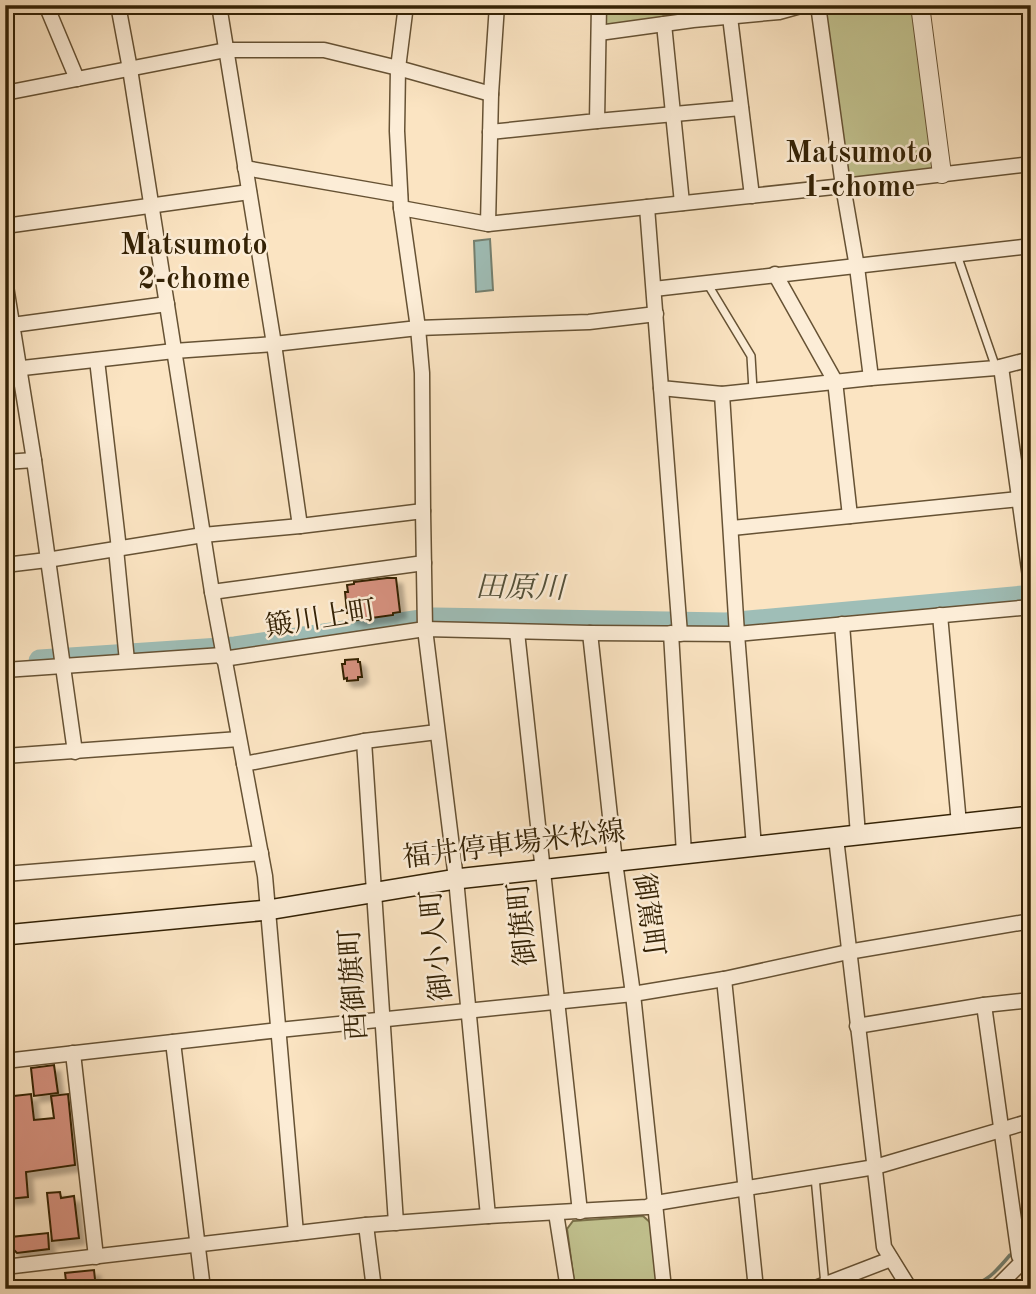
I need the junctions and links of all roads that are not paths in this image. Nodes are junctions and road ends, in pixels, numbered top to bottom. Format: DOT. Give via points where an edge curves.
graph roads {
  1 [pos="46,5"];
  2 [pos="118,5"];
  3 [pos="219,5"];
  4 [pos="406,5"];
  5 [pos="497,5"];
  6 [pos="585,5"];
  7 [pos="804,5"];
  8 [pos="818,5"];
  9 [pos="920,5"];
  10 [pos="760,10"];
  11 [pos="730,17"];
  12 [pos="599,19"];
  13 [pos="664,24"];
  14 [pos="226,50"];
  15 [pos="398,68"];
  16 [pos="130,69"];
  17 [pos="78,79"];
  18 [pos="5,93"];
  19 [pos="491,94"];
  20 [pos="741,108"];
  21 [pos="673,115"];
  22 [pos="597,121"];
  23 [pos="490,132"];
  24 [pos="1031,164"];
  25 [pos="246,168"];
  26 [pos="942,174"];
  27 [pos="843,186"];
  28 [pos="250,192"];
  29 [pos="752,196"];
  30 [pos="401,202"];
  31 [pos="682,203"];
  32 [pos="152,206"];
  33 [pos="646,207"];
  34 [pos="488,224"];
  35 [pos="5,226"];
  36 [pos="1031,246"];
  37 [pos="957,255"];
  38 [pos="857,267"];
  39 [pos="775,274"];
  40 [pos="5,280"];
  41 [pos="706,282"];
  42 [pos="654,289"];
  43 [pos="167,304"];
  44 [pos="656,314"];
  45 [pos="9,325"];
  46 [pos="418,328"];
  47 [pos="274,344"];
  48 [pos="174,351"];
  49 [pos="1031,359"];
  50 [pos="97,360"];
  51 [pos="998,367"];
  52 [pos="12,369"];
  53 [pos="871,378"];
  54 [pos="835,381"];
  55 [pos="662,388"];
  56 [pos="753,390"];
  57 [pos="722,394"];
  58 [pos="34,460"];
  59 [pos="5,462"];
  60 [pos="1019,499"];
  61 [pos="423,512"];
  62 [pos="850,516"];
  63 [pos="300,526"];
  64 [pos="732,528"];
  65 [pos="204,535"];
  66 [pos="1028,544"];
  67 [pos="117,549"];
  68 [pos="47,560"];
  69 [pos="424,563"];
  70 [pos="5,565"];
  71 [pos="1031,584"];
  72 [pos="212,592"];
  73 [pos="1031,607"];
  74 [pos="940,615"];
  75 [pos="842,624"];
  76 [pos="425,629"];
  77 [pos="517,632"];
  78 [pos="590,633"];
  79 [pos="676,634"];
  80 [pos="737,634"];
  81 [pos="223,657"];
  82 [pos="127,662"];
  83 [pos="62,666"];
  84 [pos="5,670"];
  85 [pos="437,732"];
  86 [pos="239,739"];
  87 [pos="364,741"];
  88 [pos="75,752"];
  89 [pos="5,756"];
  90 [pos="244,764"];
  91 [pos="1031,816"];
  92 [pos="959,824"];
  93 [pos="858,835"];
  94 [pos="836,838"];
  95 [pos="754,847"];
  96 [pos="261,853"];
  97 [pos="684,854"];
  98 [pos="615,862"];
  99 [pos="543,870"];
  100 [pos="5,874"];
  101 [pos="456,879"];
  102 [pos="373,892"];
  103 [pos="268,910"];
  104 [pos="1031,921"];
  105 [pos="5,935"];
  106 [pos="848,952"];
  107 [pos="724,979"];
  108 [pos="633,994"];
  109 [pos="1031,1000"];
  110 [pos="557,1002"];
  111 [pos="984,1005"];
  112 [pos="469,1012"];
  113 [pos="383,1020"];
  114 [pos="857,1026"];
  115 [pos="279,1030"];
  116 [pos="173,1042"];
  117 [pos="73,1054"];
  118 [pos="5,1061"];
  119 [pos="1031,1121"];
  120 [pos="1002,1129"];
  121 [pos="875,1167"];
  122 [pos="816,1177"];
  123 [pos="746,1188"];
  124 [pos="656,1203"];
  125 [pos="580,1212"];
  126 [pos="556,1213"];
  127 [pos="488,1216"];
  128 [pos="396,1223"];
  129 [pos="366,1225"];
  130 [pos="296,1233"];
  131 [pos="197,1245"];
  132 [pos="96,1257"];
  133 [pos="891,1259"];
  134 [pos="1027,1265"];
  135 [pos="5,1267"];
  136 [pos="1031,1283"];
  137 [pos="821,1287"];
  138 [pos="202,1289"];
  139 [pos="374,1289"];
  140 [pos="569,1289"];
  141 [pos="664,1289"];
  142 [pos="756,1289"];
  143 [pos="910,1289"];
  144 [pos="995,1289"];
  145 [pos="1027,1289"];
  1 -- 17 [label="street"];
  2 -- 16 [label="street"];
  3 -- 14 [label="street"];
  4 -- 15 [label="street, 御小人町"];
  5 -- 19 [label="street"];
  6 -- 12 [label="street"];
  7 -- 10 [label="street" via="779,12"];
  8 -- 27 [label="street"];
  9 -- 26 [label="street"];
  10 -- 11 [label="street"];
  11 -- 13 [label="street"];
  11 -- 20 [label="street"];
  12 -- 13 [label="street"];
  12 -- 22 [label="street"];
  13 -- 21 [label="street"];
  14 -- 15 [label="street" via="324,50"];
  14 -- 16 [label="street"];
  14 -- 25 [label="street"];
  15 -- 19 [label="street"];
  15 -- 30 [label="street, 御小人町"];
  16 -- 17 [label="street"];
  16 -- 32 [label="street"];
  17 -- 18 [label="street"];
  19 -- 23 [label="street"];
  20 -- 21 [label="street"];
  20 -- 29 [label="street"];
  21 -- 22 [label="street"];
  21 -- 31 [label="street"];
  22 -- 23 [label="street"];
  23 -- 34 [label="street"];
  24 -- 26 [label="street"];
  25 -- 28 [label="street"];
  25 -- 30 [label="street"];
  26 -- 27 [label="street"];
  27 -- 29 [label="street"];
  27 -- 38 [label="street"];
  28 -- 32 [label="street"];
  28 -- 47 [label="street"];
  29 -- 31 [label="street"];
  30 -- 34 [label="street"];
  30 -- 46 [label="street, 御小人町"];
  31 -- 33 [label="street"];
  32 -- 35 [label="street"];
  32 -- 43 [label="street"];
  33 -- 34 [label="street"];
  33 -- 42 [label="street"];
  36 -- 37 [label="street"];
  37 -- 38 [label="street"];
  37 -- 51 [label="lane"];
  38 -- 39 [label="street"];
  38 -- 53 [label="street"];
  39 -- 41 [label="street"];
  39 -- 54 [label="street"];
  40 -- 45 [label="street"];
  41 -- 42 [label="street"];
  41 -- 56 [label="lane" via="751,356"];
  42 -- 44 [label="street"];
  43 -- 45 [label="street"];
  43 -- 48 [label="street"];
  44 -- 46 [label="street" via="589,322"];
  44 -- 55 [label="street"];
  45 -- 52 [label="street"];
  46 -- 47 [label="street"];
  46 -- 61 [label="street, 御小人町"];
  47 -- 48 [label="street"];
  47 -- 63 [label="street"];
  48 -- 50 [label="street"];
  48 -- 65 [label="street"];
  49 -- 51 [label="street"];
  50 -- 52 [label="street"];
  50 -- 67 [label="street"];
  51 -- 53 [label="street"];
  51 -- 60 [label="street"];
  52 -- 58 [label="street"];
  53 -- 54 [label="street"];
  54 -- 56 [label="street"];
  54 -- 62 [label="street"];
  55 -- 57 [label="street"];
  55 -- 79 [label="street"];
  56 -- 57 [label="street"];
  57 -- 64 [label="street"];
  58 -- 59 [label="street"];
  58 -- 68 [label="street"];
  60 -- 62 [label="street"];
  60 -- 66 [label="street"];
  61 -- 63 [label="street"];
  61 -- 69 [label="street, 御小人町"];
  62 -- 64 [label="street"];
  63 -- 65 [label="street"];
  64 -- 80 [label="street"];
  65 -- 67 [label="street"];
  65 -- 72 [label="street"];
  66 -- 71 [label="street"];
  67 -- 68 [label="street"];
  67 -- 82 [label="street"];
  68 -- 70 [label="street"];
  68 -- 83 [label="street"];
  69 -- 72 [label="street"];
  69 -- 76 [label="street, 御小人町"];
  72 -- 81 [label="street"];
  73 -- 74 [label="street, 簸川上町"];
  74 -- 75 [label="street, 簸川上町"];
  74 -- 92 [label="street"];
  75 -- 80 [label="street, 簸川上町"];
  75 -- 93 [label="street"];
  76 -- 77 [label="street, 簸川上町"];
  76 -- 81 [label="street, 簸川上町"];
  76 -- 85 [label="street, 御小人町"];
  77 -- 78 [label="street, 簸川上町"];
  77 -- 99 [label="street, 御旗町"];
  78 -- 79 [label="street, 簸川上町"];
  78 -- 98 [label="street, 御駕町"];
  79 -- 80 [label="street, 簸川上町"];
  79 -- 97 [label="street"];
  80 -- 95 [label="street"];
  81 -- 82 [label="street, 簸川上町"];
  81 -- 86 [label="street"];
  82 -- 83 [label="street, 簸川上町"];
  83 -- 84 [label="street, 簸川上町"];
  83 -- 88 [label="street"];
  85 -- 87 [label="street"];
  85 -- 101 [label="street, 御小人町"];
  86 -- 88 [label="street"];
  86 -- 90 [label="street"];
  87 -- 90 [label="street"];
  87 -- 102 [label="street, 西御旗町"];
  88 -- 89 [label="street"];
  90 -- 96 [label="street"];
  91 -- 92 [label="main road, 福井停車場米松線"];
  92 -- 93 [label="main road, 福井停車場米松線"];
  93 -- 94 [label="main road, 福井停車場米松線"];
  94 -- 95 [label="main road, 福井停車場米松線"];
  94 -- 106 [label="street"];
  95 -- 97 [label="main road, 福井停車場米松線"];
  96 -- 100 [label="street"];
  96 -- 103 [label="street"];
  97 -- 98 [label="main road, 福井停車場米松線"];
  98 -- 99 [label="main road, 福井停車場米松線"];
  98 -- 108 [label="street, 御駕町"];
  99 -- 101 [label="main road, 福井停車場米松線"];
  99 -- 110 [label="street, 御旗町"];
  101 -- 102 [label="main road, 福井停車場米松線"];
  101 -- 112 [label="street, 御小人町"];
  102 -- 103 [label="main road, 福井停車場米松線"];
  102 -- 113 [label="street, 西御旗町"];
  103 -- 105 [label="main road, 福井停車場米松線"];
  103 -- 115 [label="street"];
  104 -- 106 [label="street"];
  106 -- 107 [label="street"];
  106 -- 114 [label="street"];
  107 -- 108 [label="street"];
  107 -- 123 [label="street"];
  108 -- 110 [label="street"];
  108 -- 124 [label="street, 御駕町"];
  109 -- 111 [label="street"];
  110 -- 112 [label="street"];
  110 -- 125 [label="street, 御旗町"];
  111 -- 114 [label="street"];
  111 -- 120 [label="street"];
  112 -- 113 [label="street"];
  112 -- 127 [label="street, 御小人町"];
  113 -- 115 [label="street"];
  113 -- 128 [label="street, 西御旗町"];
  114 -- 121 [label="street"];
  115 -- 116 [label="street"];
  115 -- 130 [label="street"];
  116 -- 117 [label="street"];
  116 -- 131 [label="street"];
  117 -- 118 [label="street"];
  117 -- 132 [label="street"];
  119 -- 120 [label="street"];
  120 -- 121 [label="street"];
  120 -- 134 [label="street" via="1018,1256"];
  121 -- 122 [label="street"];
  121 -- 133 [label="street" via="884,1247"];
  122 -- 123 [label="street"];
  122 -- 137 [label="lane"];
  123 -- 124 [label="street"];
  123 -- 142 [label="street"];
  124 -- 125 [label="street"];
  124 -- 141 [label="street, 御駕町"];
  125 -- 126 [label="street"];
  126 -- 127 [label="street"];
  126 -- 140 [label="street"];
  127 -- 128 [label="street"];
  128 -- 129 [label="street"];
  129 -- 130 [label="street"];
  129 -- 139 [label="street"];
  130 -- 131 [label="street"];
  131 -- 132 [label="street"];
  131 -- 138 [label="street"];
  132 -- 135 [label="street"];
  133 -- 137 [label="street"];
  133 -- 143 [label="street"];
  134 -- 144 [label="street"];
  136 -- 145 [label="street"];
}
